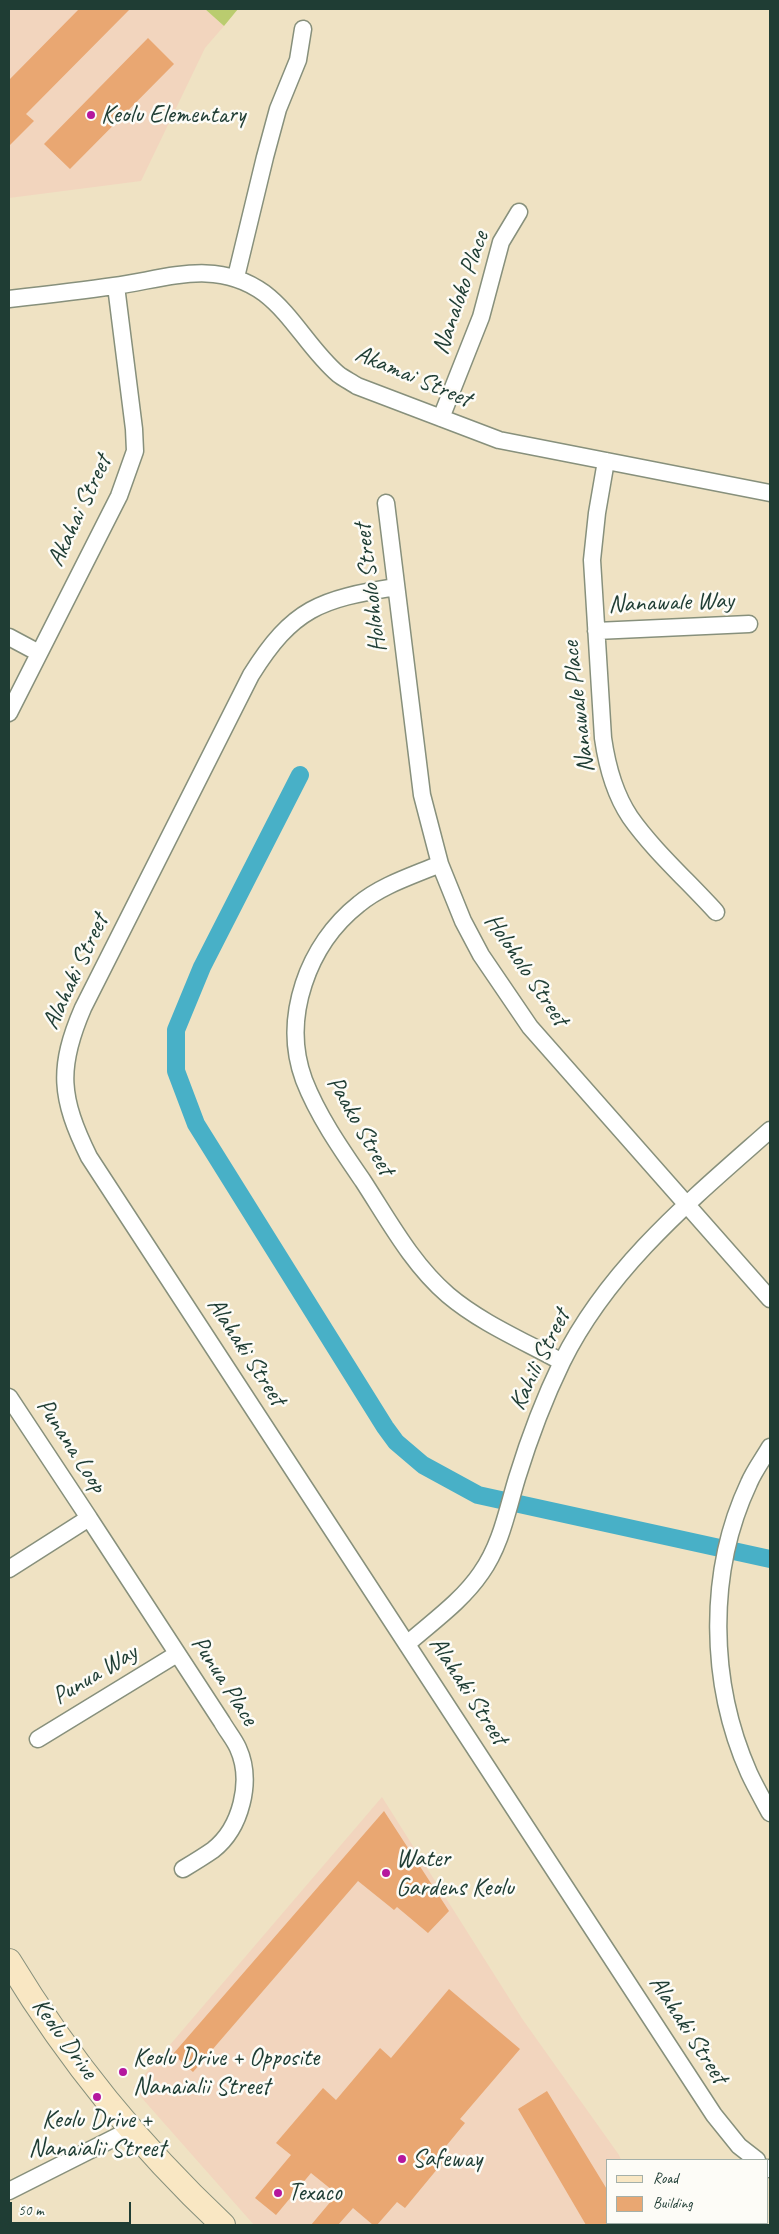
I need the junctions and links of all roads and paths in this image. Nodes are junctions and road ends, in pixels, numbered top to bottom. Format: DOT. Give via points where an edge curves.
graph roads {
  1 [pos="303,29"];
  2 [pos="519,212"];
  3 [pos="236,277"];
  4 [pos="116,286"];
  5 [pos="9,299"];
  6 [pos="441,418"];
  7 [pos="606,461"];
  8 [pos="770,493"];
  9 [pos="386,503"];
  10 [pos="396,586"];
  11 [pos="749,624"];
  12 [pos="596,631"];
  13 [pos="9,637"];
  14 [pos="39,653"];
  15 [pos="9,713"];
  16 [pos="440,864"];
  17 [pos="716,912"];
  18 [pos="770,1130"];
  19 [pos="687,1204"];
  20 [pos="770,1299"];
  21 [pos="562,1362"];
  22 [pos="9,1397"];
  23 [pos="770,1447"];
  24 [pos="89,1518"];
  25 [pos="9,1569"];
  26 [pos="407,1644"];
  27 [pos="177,1654"];
  28 [pos="38,1738"];
  29 [pos="770,1813"];
  30 [pos="183,1869"];
  31 [pos="9,1961"];
  32 [pos="132,2128"];
  33 [pos="756,2159"];
  34 [pos="9,2191"];
  35 [pos="223,2225"];
  1 -- 3 [label="street" via="298,60 278,109 264,157"];
  2 -- 6 [label="street, Nanaloko Place" via="502,242 481,317"];
  3 -- 4 [label="street, Akamai Street" via="185,274"];
  3 -- 6 [label="street, Akamai Street" via="277,304 338,374 357,386"];
  4 -- 5 [label="street, Akamai Street"];
  4 -- 14 [label="street, Akahai Street" via="135,451 119,496"];
  6 -- 7 [label="street, Akamai Street" via="499,440"];
  7 -- 8 [label="street, Akamai Street"];
  7 -- 12 [label="street, Nanawale Place" via="592,560"];
  9 -- 10 [label="street, Holoholo Street"];
  10 -- 16 [label="street, Holoholo Street" via="422,795"];
  10 -- 26 [label="street, Alahaki Street" via="330,600 287,626 267,649 83,1008 70,1038 66,1092 71,1118 89,1157"];
  11 -- 12 [label="street, Nanawale Way"];
  12 -- 17 [label="street, Nanawale Place" via="603,738 615,788 643,833"];
  13 -- 14 [label="street"];
  14 -- 15 [label="street, Akahai Street"];
  16 -- 19 [label="street, Holoholo Street" via="480,955 530,1027"];
  16 -- 21 [label="street, Paako Street" via="384,887 359,904 328,936 312,962 300,999 296,1023 297,1051 304,1079 319,1112 419,1266 472,1313"];
  18 -- 19 [label="street, Kahili Street"];
  19 -- 20 [label="street, Holoholo Street"];
  19 -- 21 [label="street, Kahili Street" via="612,1283"];
  21 -- 26 [label="street, Kahili Street" via="537,1421 494,1552 458,1599"];
  22 -- 24 [label="street, Punana Loop"];
  23 -- 29 [label="street" via="749,1482 738,1510 730,1537 718,1612 720,1664 727,1705 749,1773"];
  24 -- 25 [label="street, Punana Loop"];
  24 -- 27 [label="street, Punua Place"];
  26 -- 33 [label="street, Alahaki Street" via="714,2115 739,2146"];
  27 -- 28 [label="street, Punua Way"];
  27 -- 30 [label="street, Punua Place" via="238,1749 243,1774 240,1810 230,1831 214,1850"];
  31 -- 32 [label="main road, Keolu Drive" via="66,2045"];
  32 -- 34 [label="street"];
  32 -- 35 [label="main road, Keolu Drive"];
}
